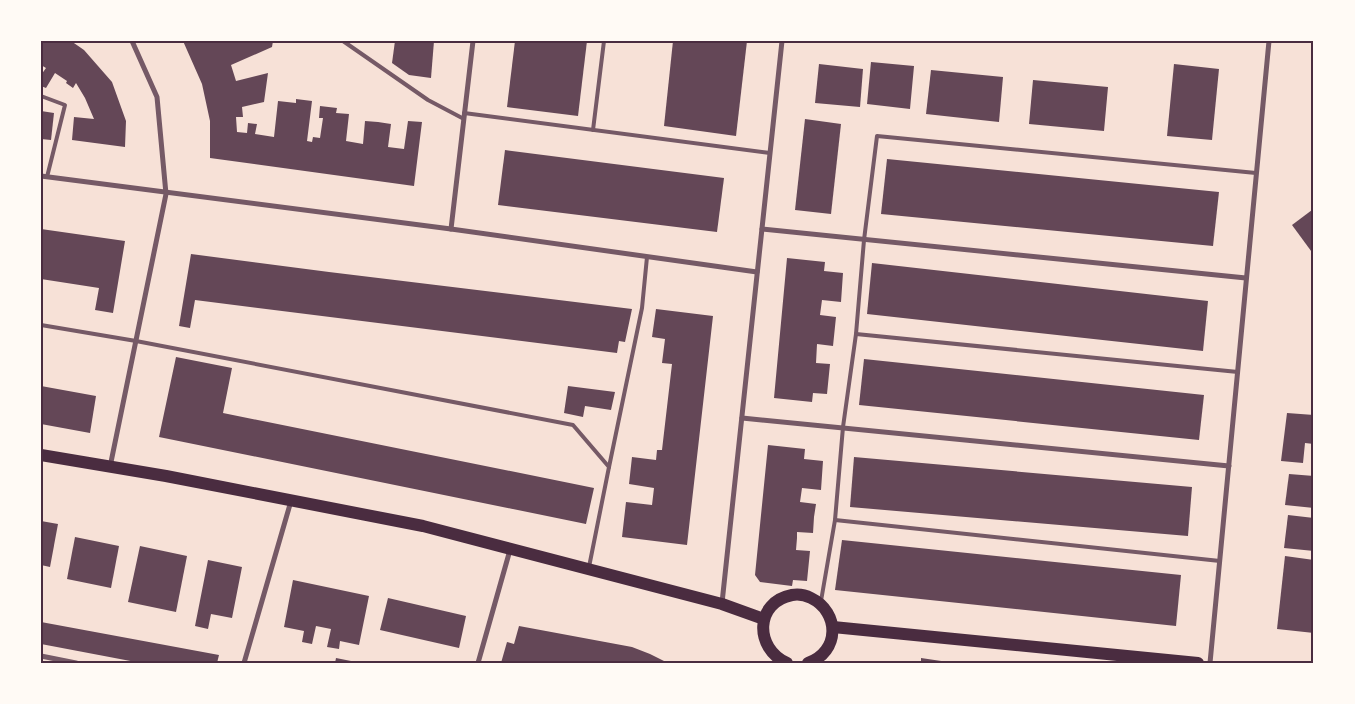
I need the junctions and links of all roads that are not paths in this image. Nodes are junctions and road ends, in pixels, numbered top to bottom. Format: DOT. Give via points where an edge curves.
graph roads {
  1 [pos="132,41"];
  2 [pos="343,41"];
  3 [pos="472,41"];
  4 [pos="604,41"];
  5 [pos="782,41"];
  6 [pos="1269,41"];
  7 [pos="41,96"];
  8 [pos="464,116"];
  9 [pos="593,130"];
  10 [pos="770,153"];
  11 [pos="1256,173"];
  12 [pos="44,177"];
  13 [pos="166,194"];
  14 [pos="762,229"];
  15 [pos="451,230"];
  16 [pos="864,240"];
  17 [pos="647,257"];
  18 [pos="757,272"];
  19 [pos="1246,278"];
  20 [pos="41,325"];
  21 [pos="856,334"];
  22 [pos="136,341"];
  23 [pos="1238,372"];
  24 [pos="742,418"];
  25 [pos="842,427"];
  26 [pos="41,454"];
  27 [pos="1229,466"];
  28 [pos="110,467"];
  29 [pos="609,467"];
  30 [pos="291,501"];
  31 [pos="835,520"];
  32 [pos="511,549"];
  33 [pos="1220,562"];
  34 [pos="588,569"];
  35 [pos="821,603"];
  36 [pos="722,604"];
  37 [pos="764,619"];
  38 [pos="833,626"];
  39 [pos="41,656"];
  40 [pos="76,663"];
  41 [pos="244,663"];
  42 [pos="478,663"];
  43 [pos="787,663"];
  44 [pos="808,663"];
  45 [pos="1198,663"];
  46 [pos="1210,663"];
  1 -- 13 [label="street" via="157,97"];
  2 -- 8 [label="lane" via="428,100"];
  3 -- 8 [label="street"];
  4 -- 9 [label="lane"];
  5 -- 10 [label="street"];
  6 -- 11 [label="street"];
  7 -- 12 [label="lane" via="65,104"];
  8 -- 9 [label="lane"];
  8 -- 15 [label="street"];
  9 -- 10 [label="lane"];
  10 -- 14 [label="street"];
  11 -- 16 [label="lane" via="877,136"];
  11 -- 19 [label="street"];
  12 -- 13 [label="street"];
  13 -- 15 [label="street"];
  13 -- 22 [label="street"];
  14 -- 16 [label="street"];
  14 -- 18 [label="street"];
  15 -- 17 [label="street"];
  16 -- 19 [label="street"];
  16 -- 21 [label="lane"];
  17 -- 18 [label="street"];
  17 -- 29 [label="lane" via="642,308"];
  18 -- 24 [label="street"];
  19 -- 23 [label="street"];
  20 -- 22 [label="lane"];
  21 -- 23 [label="lane"];
  21 -- 25 [label="lane"];
  22 -- 28 [label="street"];
  22 -- 29 [label="lane" via="573,425"];
  23 -- 27 [label="street"];
  24 -- 25 [label="street"];
  24 -- 36 [label="street"];
  25 -- 27 [label="street"];
  25 -- 31 [label="lane"];
  26 -- 28 [label="main road"];
  27 -- 33 [label="street"];
  28 -- 30 [label="main road"];
  29 -- 34 [label="lane"];
  30 -- 32 [label="main road" via="423,526"];
  30 -- 41 [label="street"];
  31 -- 33 [label="lane"];
  31 -- 35 [label="lane"];
  32 -- 34 [label="main road"];
  32 -- 42 [label="street"];
  33 -- 46 [label="street"];
  34 -- 36 [label="main road"];
  35 -- 37 [label="main road" via="805,595 793,595 775,603"];
  35 -- 38 [label="main road"];
  36 -- 37 [label="main road"];
  37 -- 43 [label="main road" via="764,638 769,649"];
  38 -- 44 [label="main road" via="832,639 826,651"];
  38 -- 45 [label="main road"];
  39 -- 40 [label="street"];
}
